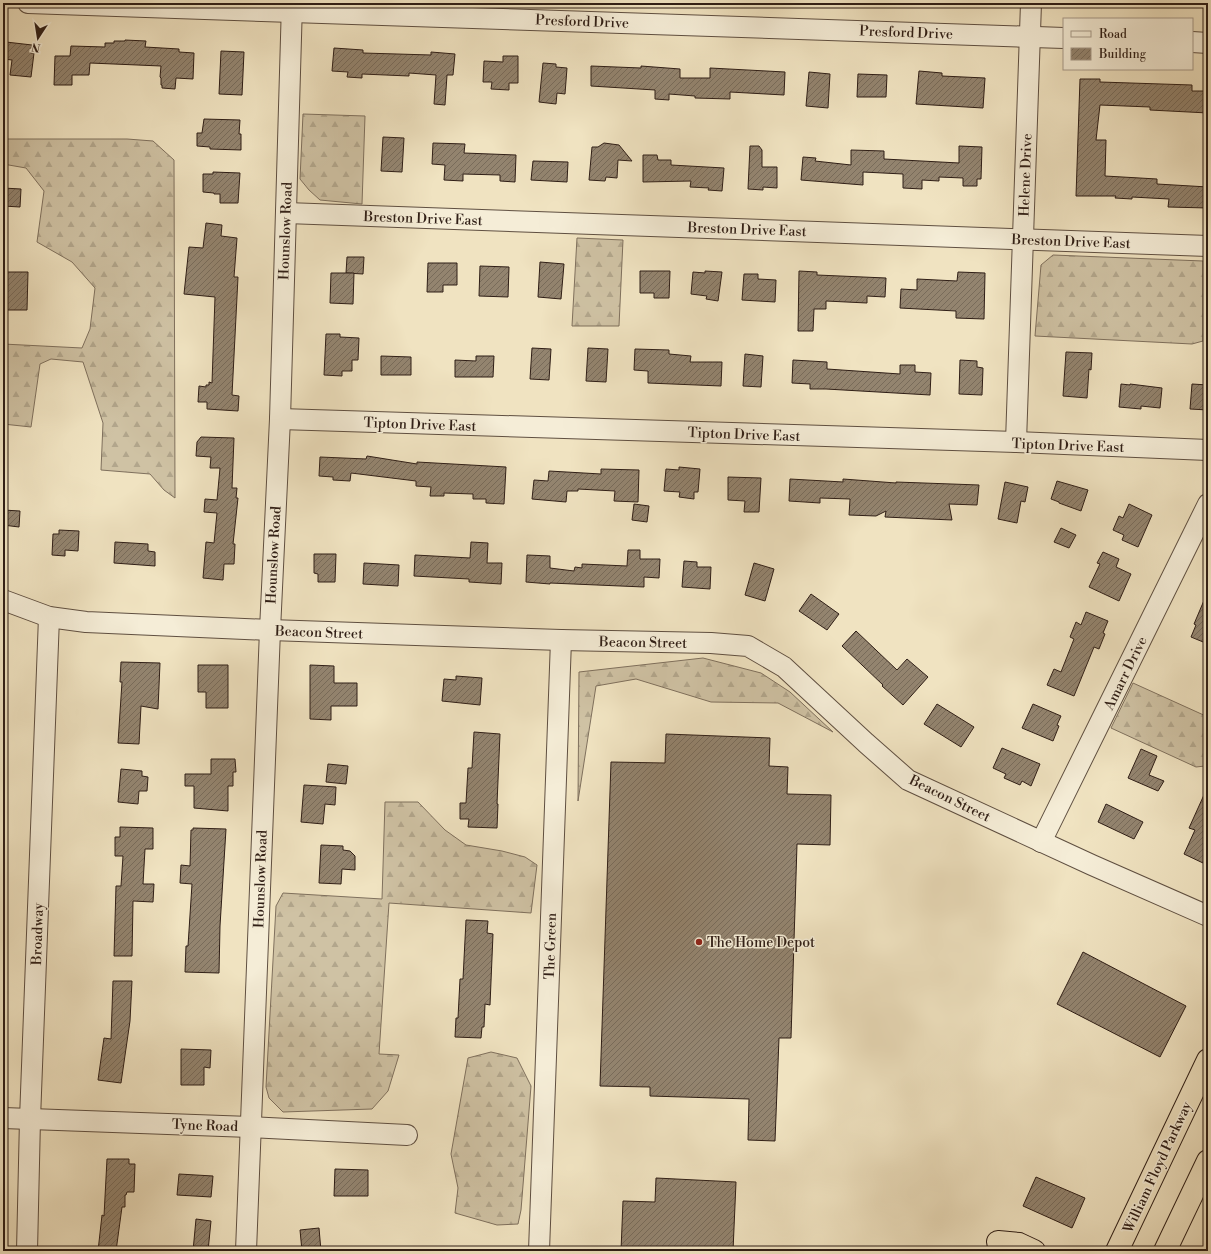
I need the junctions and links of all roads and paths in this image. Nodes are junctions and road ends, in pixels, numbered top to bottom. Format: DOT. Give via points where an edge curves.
graph roads {
  1 [pos="28,3"];
  2 [pos="1032,3"];
  3 [pos="291,7"];
  4 [pos="1030,36"];
  5 [pos="1063,38"];
  6 [pos="1193,42"];
  7 [pos="1208,43"];
  8 [pos="286,213"];
  9 [pos="1023,239"];
  10 [pos="1208,246"];
  11 [pos="280,419"];
  12 [pos="1016,442"];
  13 [pos="1208,450"];
  14 [pos="1208,504"];
  15 [pos="3,600"];
  16 [pos="49,617"];
  17 [pos="270,630"];
  18 [pos="561,640"];
  19 [pos="1041,842"];
  20 [pos="1208,916"];
  21 [pos="1208,1060"];
  22 [pos="3,1118"];
  23 [pos="30,1119"];
  24 [pos="250,1127"];
  25 [pos="407,1135"];
  26 [pos="1208,1161"];
  27 [pos="27,1251"];
  28 [pos="246,1251"];
  29 [pos="539,1251"];
  30 [pos="1006,1251"];
  31 [pos="1034,1251"];
  32 [pos="1117,1251"];
  33 [pos="1165,1251"];
  1 -- 3 [label="street, Presford Drive"];
  2 -- 4 [label="street, Helene Drive"];
  3 -- 4 [label="street, Presford Drive"];
  3 -- 8 [label="street, Hounslow Road"];
  4 -- 5 [label="street, Presford Drive"];
  4 -- 9 [label="street, Helene Drive"];
  6 -- 7 [label="street"];
  8 -- 9 [label="street, Breston Drive East"];
  8 -- 11 [label="street, Hounslow Road"];
  9 -- 10 [label="street, Breston Drive East"];
  9 -- 12 [label="street, Helene Drive"];
  11 -- 12 [label="street, Tipton Drive East"];
  11 -- 17 [label="street, Hounslow Road"];
  12 -- 13 [label="street, Tipton Drive East"];
  14 -- 19 [label="street, Amarr Drive"];
  15 -- 16 [label="street, Beacon Street"];
  16 -- 17 [label="street, Beacon Street" via="86,622"];
  16 -- 23 [label="street, Broadway"];
  17 -- 18 [label="street, Beacon Street"];
  17 -- 24 [label="street, Hounslow Road"];
  18 -- 19 [label="street, Beacon Street" via="748,646 784,667 908,780"];
  18 -- 29 [label="street, The Green"];
  19 -- 20 [label="street, Beacon Street"];
  21 -- 32 [label="highway, William Floyd Parkway"];
  22 -- 23 [label="street, Tyne Road"];
  23 -- 24 [label="street, Tyne Road"];
  23 -- 27 [label="street, Broadway"];
  24 -- 25 [label="street, Tyne Road"];
  24 -- 28 [label="street, Hounslow Road"];
  26 -- 33 [label="highway"];
  30 -- 31 [label="highway" via="998,1242 1019,1244"];
}
